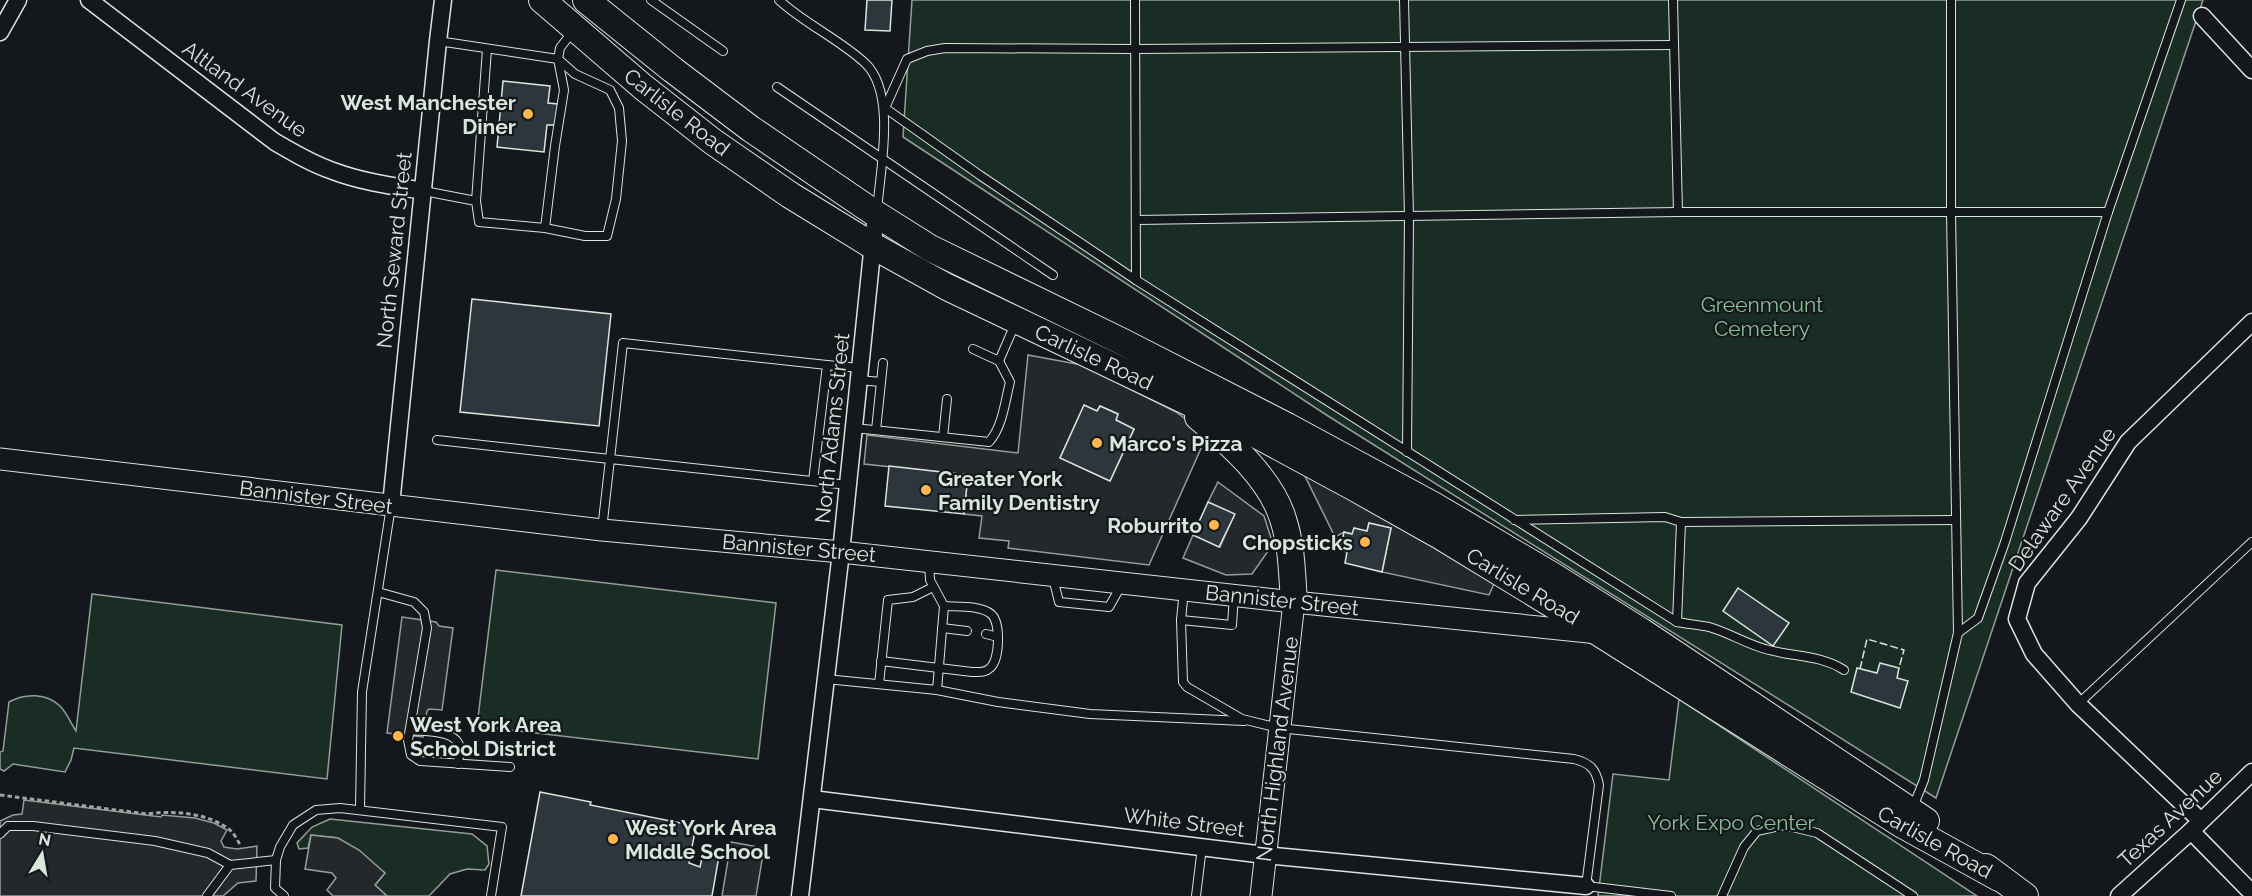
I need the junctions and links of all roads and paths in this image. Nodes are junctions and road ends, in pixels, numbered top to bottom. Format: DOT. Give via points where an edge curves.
graph roads {
  1 [pos="18,0"];
  2 [pos="89,0"];
  3 [pos="443,0"];
  4 [pos="542,0"];
  5 [pos="586,0"];
  6 [pos="651,0"];
  7 [pos="779,0"];
  8 [pos="1135,0"];
  9 [pos="1404,0"];
  10 [pos="1674,0"];
  11 [pos="1951,0"];
  12 [pos="2181,0"];
  13 [pos="2202,16"];
  14 [pos="575,28"];
  15 [pos="0,32"];
  16 [pos="438,41"];
  17 [pos="1674,45"];
  18 [pos="1404,48"];
  19 [pos="1135,49"];
  20 [pos="487,50"];
  21 [pos="723,51"];
  22 [pos="558,59"];
  23 [pos="2252,70"];
  24 [pos="777,87"];
  25 [pos="885,108"];
  26 [pos="881,157"];
  27 [pos="423,191"];
  28 [pos="476,201"];
  29 [pos="1678,212"];
  30 [pos="1951,212"];
  31 [pos="2108,212"];
  32 [pos="876,214"];
  33 [pos="1408,216"];
  34 [pos="1136,220"];
  35 [pos="545,228"];
  36 [pos="873,246"];
  37 [pos="1053,275"];
  38 [pos="1136,280"];
  39 [pos="1017,321"];
  40 [pos="2252,322"];
  41 [pos="973,349"];
  42 [pos="999,361"];
  43 [pos="883,363"];
  44 [pos="827,365"];
  45 [pos="860,374"];
  46 [pos="881,382"];
  47 [pos="1160,388"];
  48 [pos="947,399"];
  49 [pos="854,428"];
  50 [pos="876,430"];
  51 [pos="943,437"];
  52 [pos="437,440"];
  53 [pos="1407,452"];
  54 [pos="0,459"];
  55 [pos="610,459"];
  56 [pos="813,481"];
  57 [pos="848,485"];
  58 [pos="391,505"];
  59 [pos="1514,520"];
  60 [pos="1956,520"];
  61 [pos="1682,522"];
  62 [pos="602,530"];
  63 [pos="2252,542"];
  64 [pos="841,552"];
  65 [pos="929,561"];
  66 [pos="933,587"];
  67 [pos="1184,589"];
  68 [pos="378,592"];
  69 [pos="1234,595"];
  70 [pos="1294,602"];
  71 [pos="944,606"];
  72 [pos="1181,620"];
  73 [pos="1677,622"];
  74 [pos="942,628"];
  75 [pos="967,631"];
  76 [pos="1599,633"];
  77 [pos="1958,633"];
  78 [pos="986,634"];
  79 [pos="998,637"];
  80 [pos="881,661"];
  81 [pos="939,667"];
  82 [pos="1844,670"];
  83 [pos="826,679"];
  84 [pos="879,684"];
  85 [pos="937,690"];
  86 [pos="1737,695"];
  87 [pos="2078,704"];
  88 [pos="1246,721"];
  89 [pos="1279,728"];
  90 [pos="410,730"];
  91 [pos="458,764"];
  92 [pos="510,767"];
  93 [pos="2252,772"];
  94 [pos="0,795"];
  95 [pos="812,800"];
  96 [pos="360,809"];
  97 [pos="1912,811"];
  98 [pos="2196,826"];
  99 [pos="0,834"];
  100 [pos="242,847"];
  101 [pos="1202,847"];
  102 [pos="1265,855"];
  103 [pos="276,860"];
  104 [pos="230,865"];
  105 [pos="2000,878"];
  106 [pos="1586,886"];
  107 [pos="2252,892"];
  108 [pos="207,896"];
  109 [pos="284,896"];
  110 [pos="491,896"];
  111 [pos="800,896"];
  112 [pos="1196,896"];
  113 [pos="1261,896"];
  114 [pos="1671,896"];
  115 [pos="1722,896"];
  116 [pos="1912,896"];
  117 [pos="2025,896"];
  118 [pos="2119,896"];
  1 -- 15 [label="street"];
  2 -- 27 [label="street, Altland Avenue" via="275,142 304,159 333,172"];
  3 -- 16 [label="street, North Seward Street"];
  4 -- 14 [label="main road, Carlisle Road"];
  5 -- 32 [label="main road, Carlisle Road" via="752,129"];
  6 -- 21 [label="lane"];
  7 -- 25 [label="lane" via="866,64 880,84"];
  8 -- 19 [label="lane"];
  9 -- 18 [label="lane"];
  10 -- 17 [label="lane"];
  11 -- 30 [label="lane"];
  12 -- 31 [label="lane"];
  13 -- 23 [label="street"];
  14 -- 22 [label="lane" via="560,48"];
  14 -- 36 [label="main road, Carlisle Road" via="712,141"];
  16 -- 20 [label="lane"];
  16 -- 27 [label="street, North Seward Street"];
  17 -- 18 [label="lane"];
  17 -- 29 [label="lane"];
  18 -- 19 [label="lane"];
  18 -- 33 [label="lane"];
  19 -- 25 [label="lane" via="927,51 907,59"];
  19 -- 34 [label="lane"];
  20 -- 22 [label="lane"];
  20 -- 28 [label="lane"];
  22 -- 35 [label="lane" via="564,90"];
  22 -- 35 [label="lane" via="574,74 610,90 619,108 622,141 616,199 607,236"];
  24 -- 26 [label="lane"];
  25 -- 26 [label="lane"];
  25 -- 38 [label="lane"];
  26 -- 32 [label="lane"];
  26 -- 37 [label="lane"];
  27 -- 28 [label="lane"];
  27 -- 58 [label="street, North Seward Street"];
  28 -- 35 [label="lane" via="480,222"];
  29 -- 30 [label="lane"];
  29 -- 33 [label="lane"];
  30 -- 31 [label="lane"];
  30 -- 60 [label="lane"];
  31 -- 77 [label="lane" via="1978,618"];
  32 -- 36 [label="street, North Adams Street"];
  32 -- 86 [label="main road, Carlisle Road" via="930,248 1246,405 1433,505 1555,576"];
  33 -- 34 [label="lane"];
  33 -- 53 [label="lane"];
  34 -- 38 [label="lane"];
  36 -- 39 [label="main road, Carlisle Road"];
  36 -- 45 [label="street, North Adams Street"];
  38 -- 53 [label="lane"];
  39 -- 42 [label="lane"];
  39 -- 47 [label="main road, Carlisle Road"];
  40 -- 87 [label="street, Delaware Avenue" via="2128,442 2079,518 2027,583 2017,619 2034,654"];
  41 -- 42 [label="lane"];
  42 -- 51 [label="lane" via="1010,382 994,436 989,442"];
  43 -- 46 [label="lane"];
  44 -- 45 [label="lane"];
  44 -- 55 [label="lane" via="623,343"];
  44 -- 56 [label="lane"];
  45 -- 46 [label="lane"];
  45 -- 49 [label="street, North Adams Street"];
  46 -- 50 [label="lane"];
  47 -- 70 [label="main road" via="1222,436 1273,497 1283,519 1290,552"];
  47 -- 76 [label="main road, Carlisle Road" via="1353,487"];
  48 -- 51 [label="lane"];
  49 -- 50 [label="lane"];
  49 -- 57 [label="street, North Adams Street"];
  50 -- 51 [label="lane"];
  52 -- 55 [label="lane"];
  53 -- 59 [label="lane"];
  54 -- 58 [label="street, Bannister Street"];
  55 -- 56 [label="lane"];
  55 -- 62 [label="lane"];
  56 -- 57 [label="lane"];
  57 -- 64 [label="street, North Adams Street"];
  58 -- 62 [label="street, Bannister Street"];
  58 -- 68 [label="lane"];
  59 -- 61 [label="lane" via="1665,518"];
  59 -- 73 [label="lane"];
  60 -- 61 [label="lane"];
  60 -- 77 [label="lane"];
  61 -- 73 [label="lane"];
  62 -- 64 [label="street, Bannister Street"];
  63 -- 87 [label="lane"];
  64 -- 65 [label="street, Bannister Street"];
  64 -- 83 [label="street, North Adams Street"];
  65 -- 66 [label="lane"];
  65 -- 67 [label="street, Bannister Street"];
  66 -- 71 [label="lane"];
  66 -- 80 [label="lane" via="913,597 888,600"];
  67 -- 69 [label="street, Bannister Street"];
  67 -- 72 [label="lane"];
  68 -- 90 [label="lane" via="414,602 424,612 427,628"];
  68 -- 96 [label="lane" via="363,692"];
  69 -- 70 [label="street, Bannister Street"];
  69 -- 72 [label="lane" via="1232,625"];
  70 -- 76 [label="street, Bannister Street"];
  70 -- 89 [label="street, North Highland Avenue"];
  71 -- 74 [label="lane"];
  71 -- 79 [label="lane" via="990,613 996,621"];
  72 -- 88 [label="lane" via="1186,687"];
  73 -- 82 [label="lane" via="1710,627 1772,651 1832,662"];
  74 -- 75 [label="lane"];
  74 -- 81 [label="lane"];
  76 -- 86 [label="main road" via="1642,642"];
  76 -- 105 [label="main road, Carlisle Road" via="1901,824"];
  77 -- 97 [label="lane" via="1924,780"];
  78 -- 79 [label="lane"];
  79 -- 81 [label="lane" via="997,656 992,667 984,672"];
  80 -- 81 [label="lane"];
  80 -- 84 [label="lane"];
  81 -- 85 [label="lane"];
  83 -- 84 [label="lane"];
  83 -- 95 [label="street, North Adams Street"];
  84 -- 85 [label="lane"];
  85 -- 88 [label="lane" via="1090,714"];
  86 -- 97 [label="main road, Carlisle Road"];
  87 -- 98 [label="street, Delaware Avenue"];
  88 -- 89 [label="lane"];
  89 -- 102 [label="street, North Highland Avenue"];
  89 -- 106 [label="lane" via="1587,762 1597,772 1599,785"];
  90 -- 91 [label="lane" via="456,739 460,748"];
  90 -- 91 [label="lane" via="411,755 420,761"];
  91 -- 92 [label="lane"];
  93 -- 98 [label="street, Texas Avenue"];
  94 -- 100 [label="path" via="147,814 203,817 232,832"];
  95 -- 101 [label="street, White Street"];
  95 -- 111 [label="street, North Adams Street"];
  96 -- 103 [label="lane" via="316,810 293,825"];
  96 -- 110 [label="lane" via="502,827"];
  97 -- 105 [label="main road, Carlisle Road"];
  98 -- 107 [label="street, Delaware Avenue"];
  98 -- 118 [label="street, Texas Avenue"];
  99 -- 104 [label="lane" via="8,826 33,826 155,841 208,853"];
  101 -- 102 [label="street, White Street"];
  101 -- 112 [label="lane"];
  102 -- 106 [label="street, White Street"];
  102 -- 113 [label="street, North Highland Avenue"];
  103 -- 104 [label="lane"];
  103 -- 109 [label="lane" via="275,888"];
  104 -- 108 [label="lane"];
  105 -- 117 [label="main road"];
  106 -- 114 [label="lane"];
  115 -- 116 [label="lane" via="1744,847 1757,831 1784,825 1817,833"];
}
